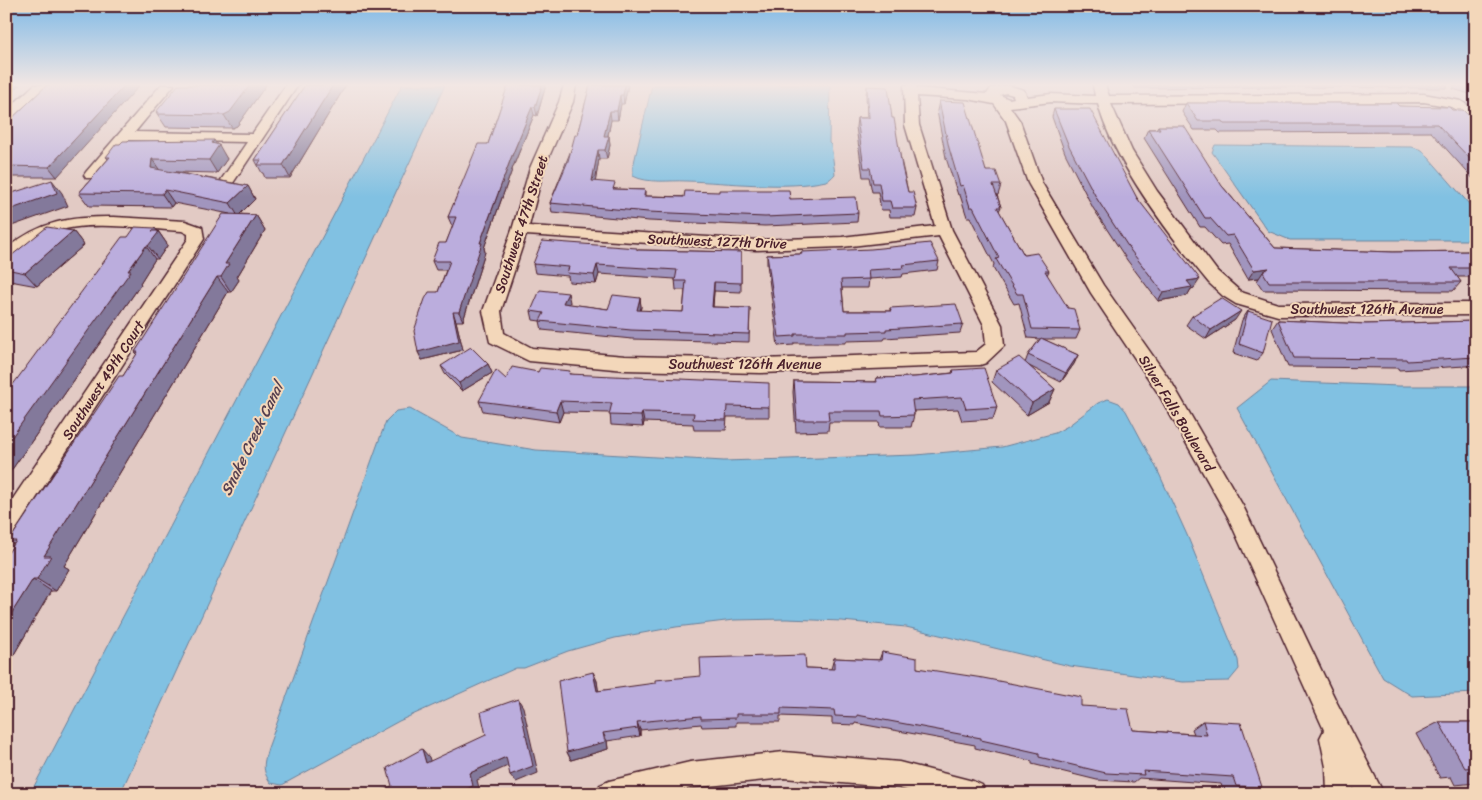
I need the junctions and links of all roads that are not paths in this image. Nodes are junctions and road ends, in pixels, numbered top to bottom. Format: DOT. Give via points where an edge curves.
graph roads {
  1 [pos="137,122"];
  2 [pos="266,122"];
  3 [pos="557,122"];
  4 [pos="912,122"];
  5 [pos="1015,122"];
  6 [pos="1112,122"];
  7 [pos="125,136"];
  8 [pos="255,138"];
  9 [pos="92,175"];
  10 [pos="228,180"];
  11 [pos="520,230"];
  12 [pos="944,230"];
  13 [pos="6,258"];
  14 [pos="1476,309"];
  15 [pos="496,337"];
  16 [pos="6,527"];
  17 [pos="1328,712"];
  18 [pos="609,794"];
  19 [pos="974,794"];
  20 [pos="1340,794"];
  21 [pos="1371,794"];
  1 -- 7 [label="street"];
  2 -- 8 [label="street"];
  3 -- 11 [label="street, Southwest 47th Street" via="537,168"];
  4 -- 12 [label="street"];
  5 -- 17 [label="street, Silver Falls Boulevard" via="1035,183 1096,289 1165,388 1236,512"];
  6 -- 14 [label="street, Southwest 126th Avenue" via="1157,205 1223,287 1241,299 1278,310"];
  7 -- 8 [label="street"];
  7 -- 9 [label="street"];
  8 -- 10 [label="street"];
  11 -- 12 [label="street, Southwest 127th Drive" via="756,245 842,242"];
  11 -- 15 [label="street, Southwest 47th Street" via="492,310"];
  12 -- 15 [label="street, Southwest 126th Avenue" via="993,324 995,346 980,358 751,365 626,363 529,354"];
  13 -- 16 [label="street, Southwest 49th Court" via="47,228 68,223 184,226 196,231 196,239"];
  17 -- 20 [label="street, Silver Falls Boulevard"];
  17 -- 21 [label="street, Silver Falls Boulevard"];
  18 -- 19 [label="street" via="690,775 784,764 898,775"];
}
